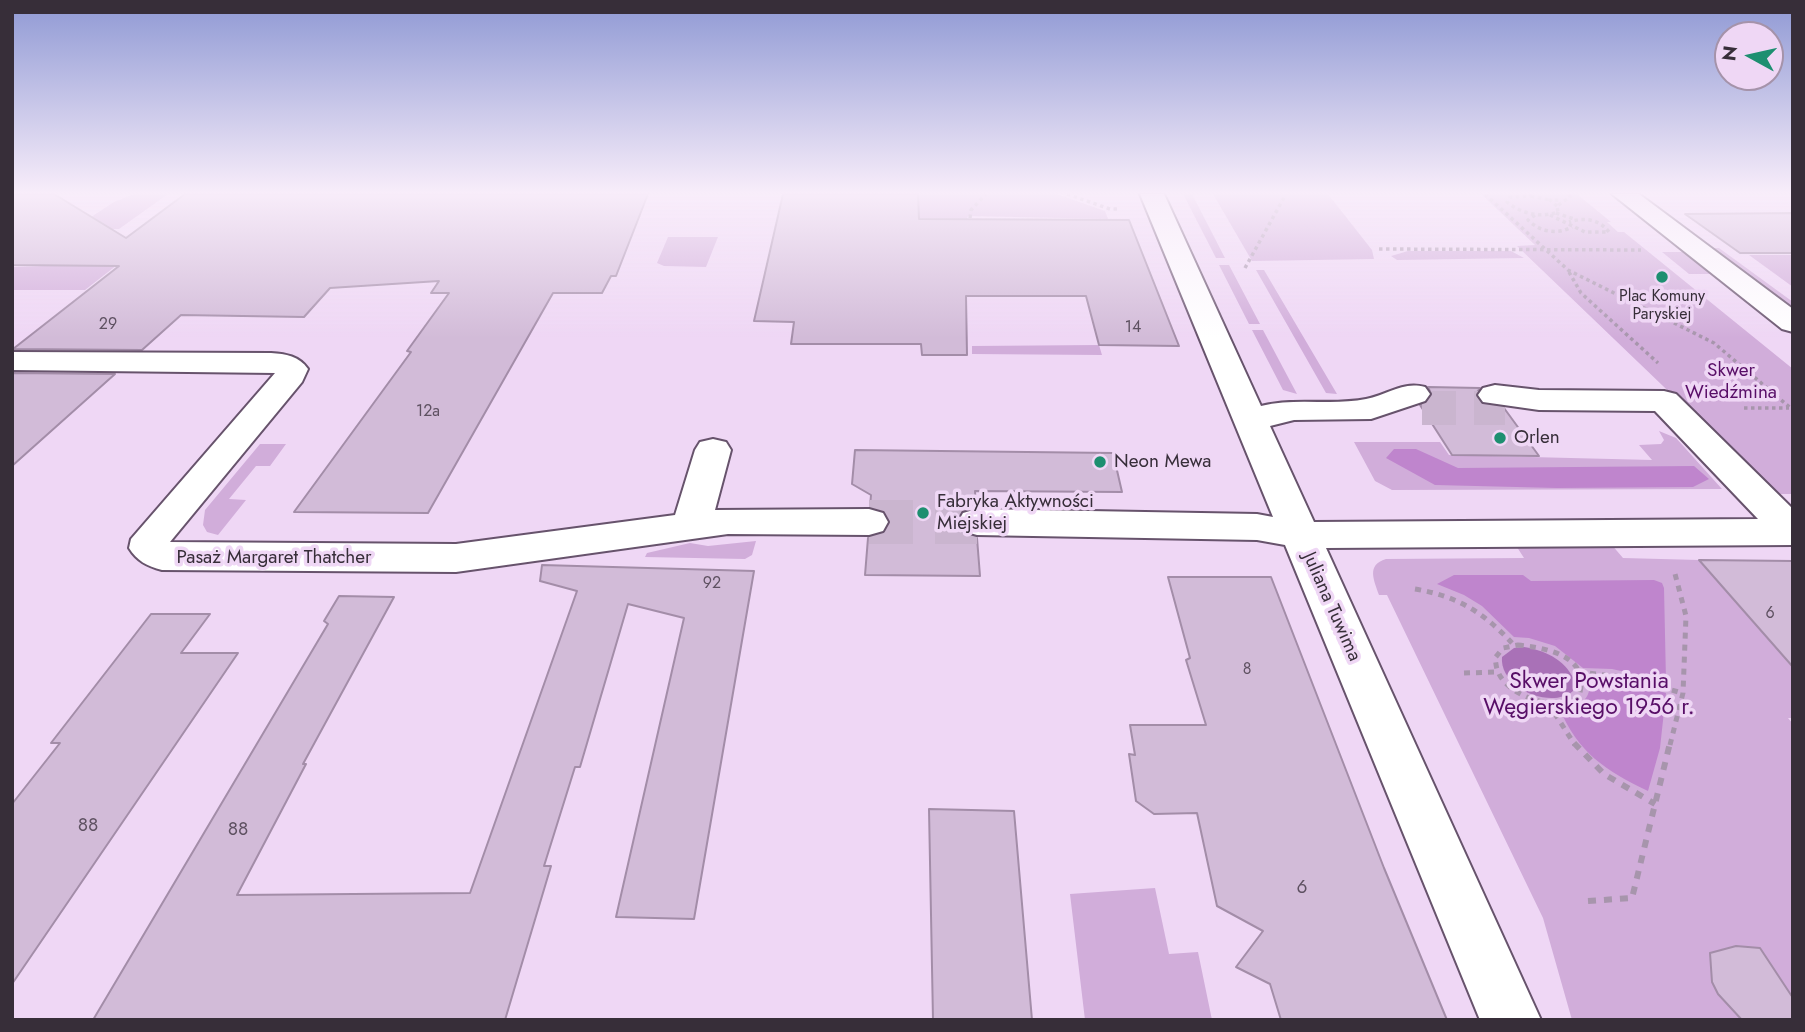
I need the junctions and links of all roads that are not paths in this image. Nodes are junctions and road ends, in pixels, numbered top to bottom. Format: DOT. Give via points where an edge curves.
graph roads {
  1 [pos="1161,242"];
  2 [pos="1687,242"];
  3 [pos="1793,323"];
  4 [pos="12,361"];
  5 [pos="1418,401"];
  6 [pos="1500,402"];
  7 [pos="1251,422"];
  8 [pos="713,450"];
  9 [pos="869,522"];
  10 [pos="977,522"];
  11 [pos="691,526"];
  12 [pos="1793,532"];
  13 [pos="1299,535"];
  14 [pos="1511,1020"];
  1 -- 7 [label="street, Juliana Tuwima"];
  2 -- 3 [label="street"];
  4 -- 11 [label="street, Pasaż Margaret Thatcher" via="271,362 292,369 159,527 149,548 162,556 456,558"];
  5 -- 7 [label="street" via="1370,409 1282,411"];
  6 -- 12 [label="street" via="1663,383"];
  7 -- 13 [label="street, Juliana Tuwima"];
  8 -- 11 [label="street"];
  9 -- 11 [label="street, Pasaż Margaret Thatcher" via="746,520"];
  10 -- 13 [label="street" via="1257,527"];
  12 -- 13 [label="street"];
  13 -- 14 [label="street, Juliana Tuwima"];
}
